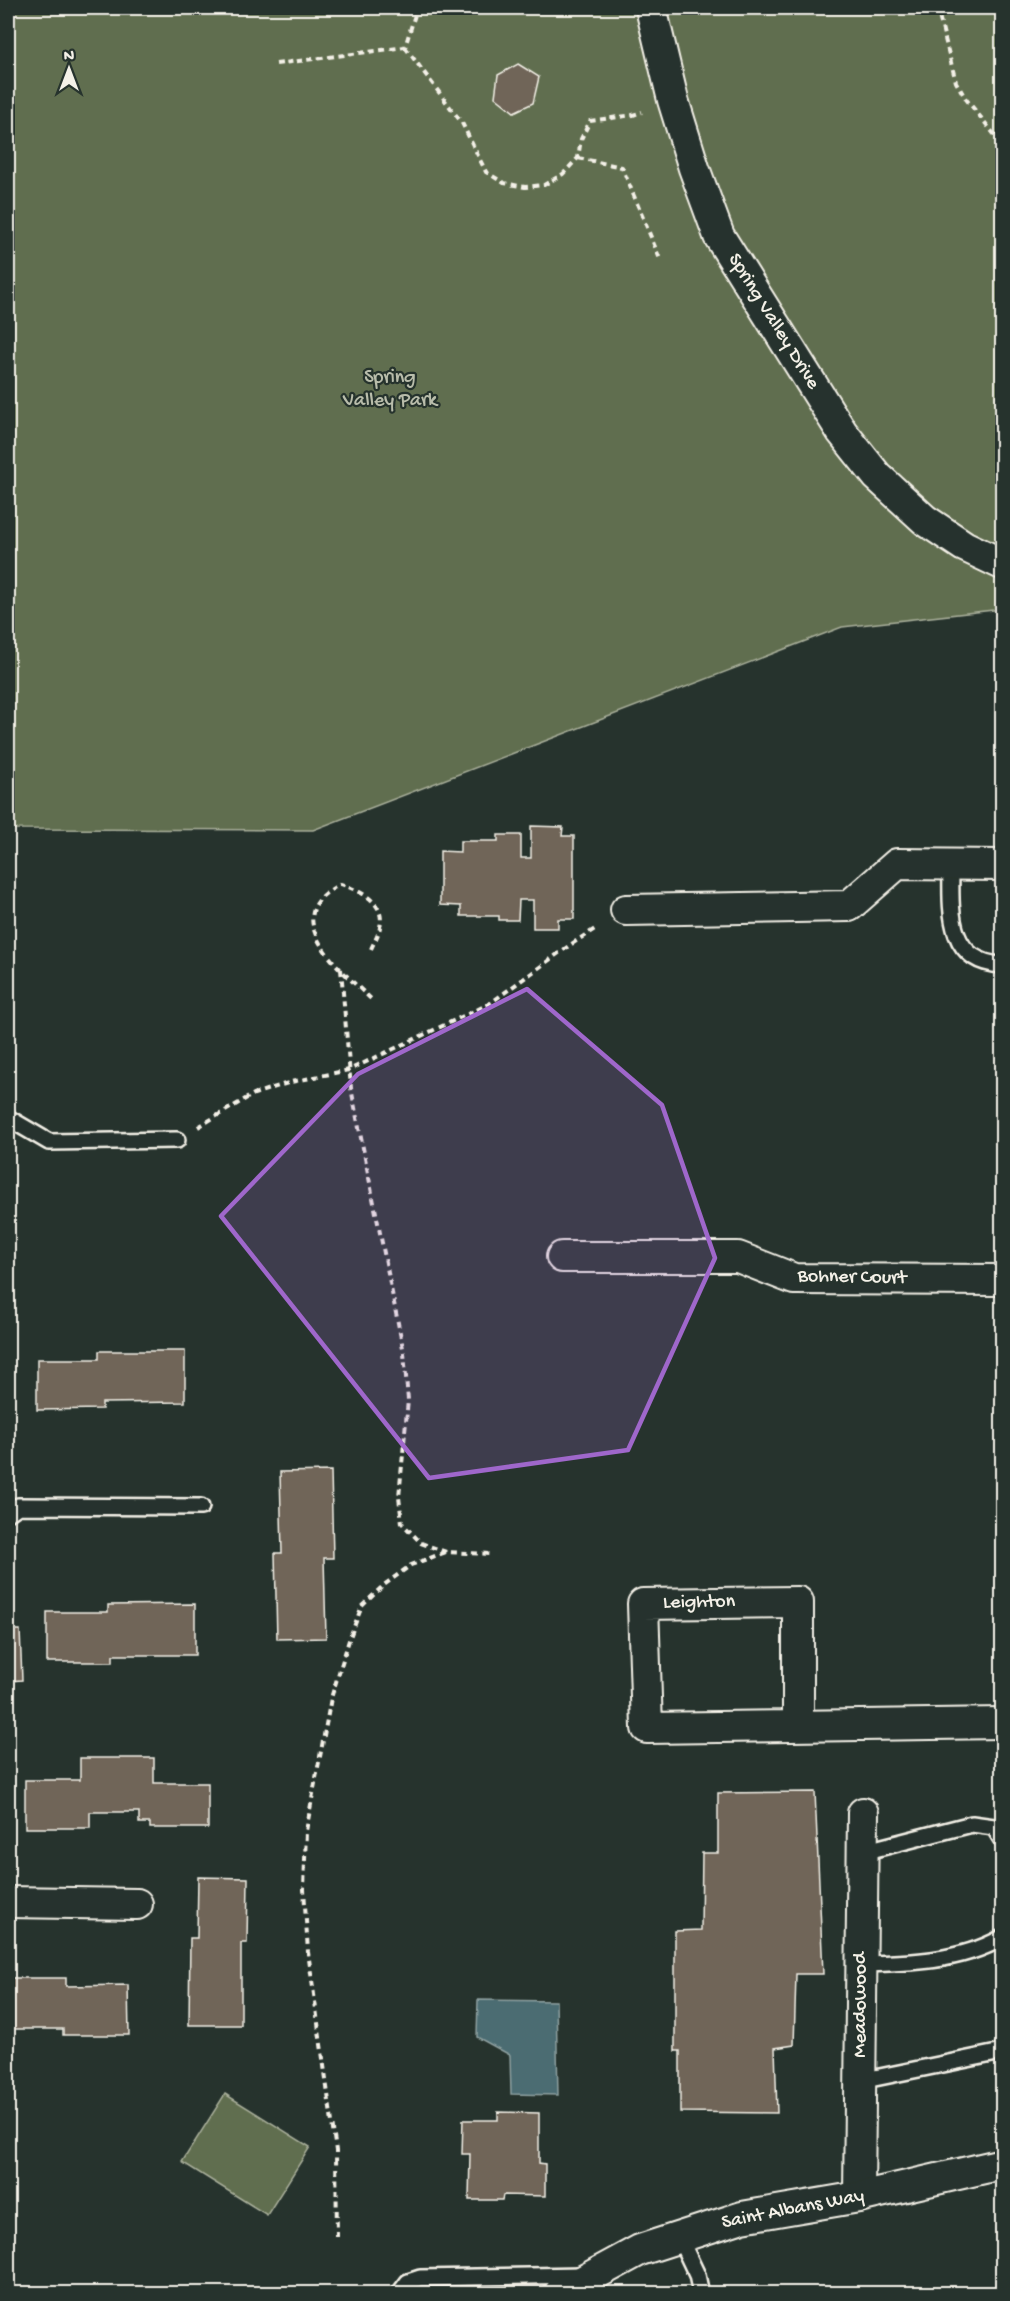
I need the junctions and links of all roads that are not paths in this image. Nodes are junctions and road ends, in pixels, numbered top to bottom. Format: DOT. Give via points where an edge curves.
graph roads {
  1 [pos="651,8"];
  2 [pos="1002,564"];
  3 [pos="977,864"];
  4 [pos="626,910"];
  5 [pos="1002,965"];
  6 [pos="8,1118"];
  7 [pos="177,1140"];
  8 [pos="562,1257"];
  9 [pos="1002,1281"];
  10 [pos="201,1506"];
  11 [pos="8,1513"];
  12 [pos="1002,1723"];
  13 [pos="798,1726"];
  14 [pos="863,1813"];
  15 [pos="1002,1840"];
  16 [pos="863,1852"];
  17 [pos="8,1902"];
  18 [pos="137,1904"];
  19 [pos="1002,1938"];
  20 [pos="861,1964"];
  21 [pos="1002,2052"];
  22 [pos="861,2081"];
  23 [pos="1002,2164"];
  24 [pos="859,2197"];
  25 [pos="679,2238"];
  26 [pos="594,2275"];
  27 [pos="399,2294"];
  28 [pos="560,2294"];
  29 [pos="701,2294"];
  1 -- 2 [label="street, Spring Valley Drive" via="673,100 719,236 842,432 877,476 925,520 964,546"];
  3 -- 4 [label="street" via="897,864 849,906"];
  3 -- 5 [label="lane" via="951,901 955,935 971,957"];
  6 -- 7 [label="lane" via="48,1142"];
  8 -- 9 [label="street, Bohner Court" via="738,1257 794,1279"];
  10 -- 11 [label="lane" via="18,1506"];
  12 -- 13 [label="street, Leighton"];
  13 -- 13 [label="street, Leighton" via="647,1728 643,1604 798,1602"];
  14 -- 16 [label="street, Meadowood"];
  15 -- 16 [label="lane" via="994,1827 972,1824"];
  16 -- 20 [label="street, Meadowood"];
  17 -- 18 [label="street"];
  19 -- 20 [label="lane" via="986,1947 926,1962"];
  20 -- 22 [label="street, Meadowood"];
  21 -- 22 [label="lane"];
  22 -- 24 [label="street, Meadowood"];
  23 -- 24 [label="street, Saint Albans Way"];
  24 -- 25 [label="street, Saint Albans Way" via="742,2217"];
  25 -- 26 [label="street, Saint Albans Way" via="640,2250"];
  25 -- 29 [label="lane" via="697,2275"];
  26 -- 27 [label="lane" via="420,2278 408,2282"];
  26 -- 28 [label="street, Saint Albans Way"];
}
